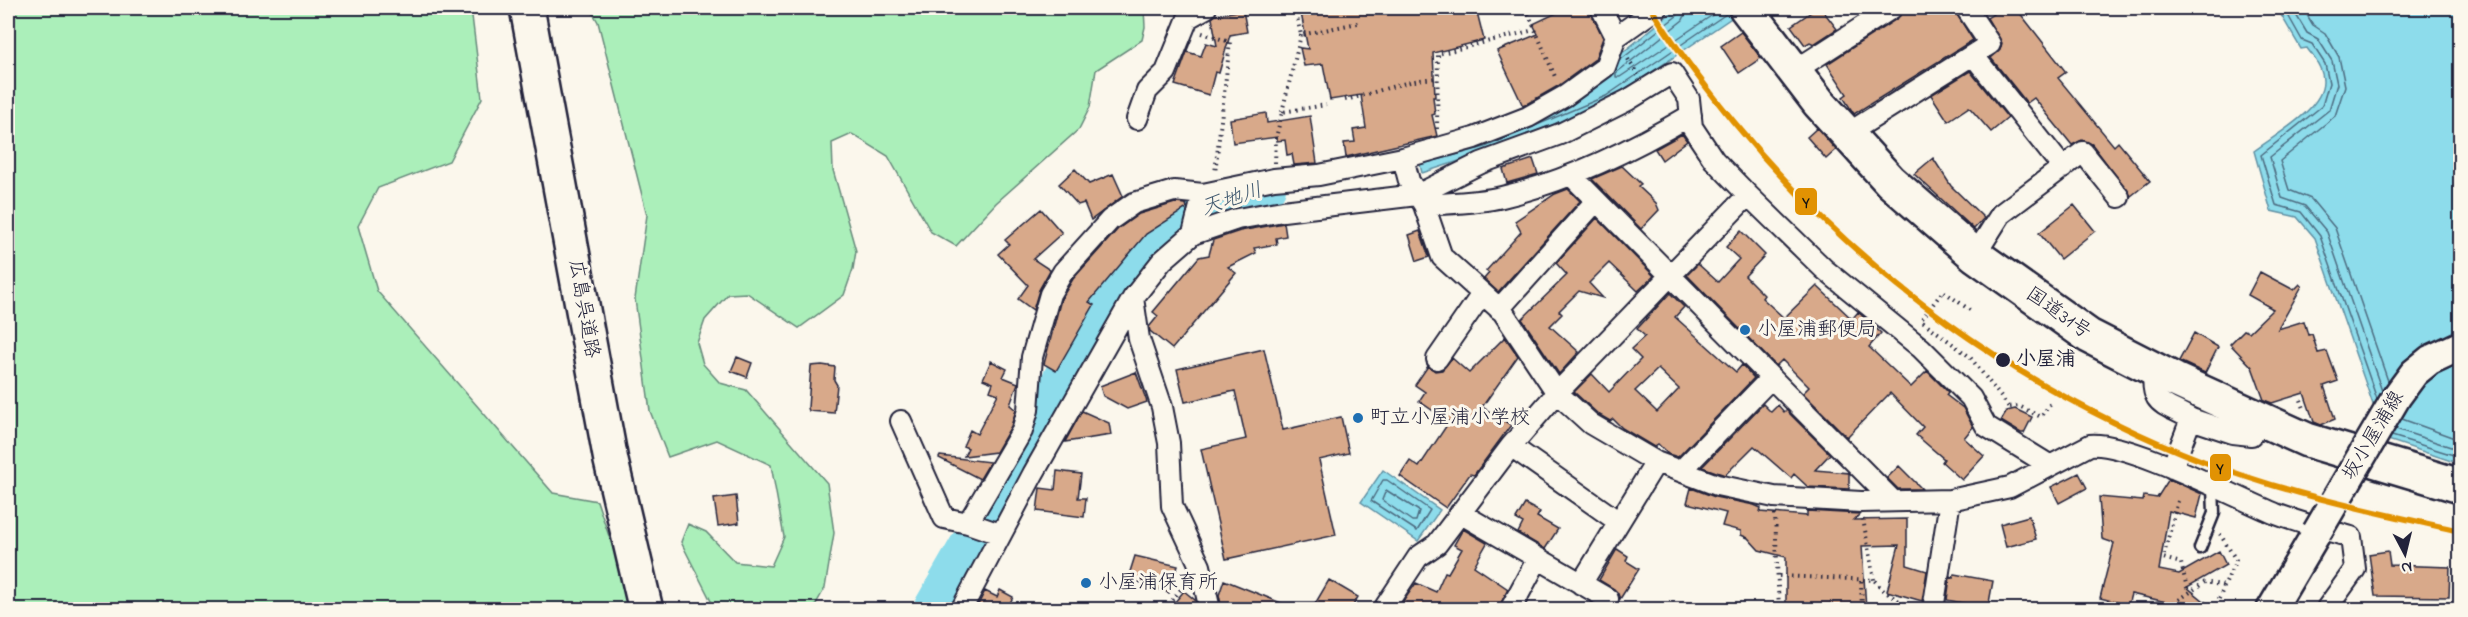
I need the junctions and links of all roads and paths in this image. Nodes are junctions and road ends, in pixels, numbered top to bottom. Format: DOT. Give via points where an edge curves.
graph roads {
  1 [pos="527,8"];
  2 [pos="1203,8"];
  3 [pos="1295,8"];
  4 [pos="1526,8"];
  5 [pos="1601,8"];
  6 [pos="1658,8"];
  7 [pos="1892,8"];
  8 [pos="1966,8"];
  9 [pos="1756,12"];
  10 [pos="1362,22"];
  11 [pos="1534,30"];
  12 [pos="1194,31"];
  13 [pos="1301,35"];
  14 [pos="1616,37"];
  15 [pos="1973,55"];
  16 [pos="1794,71"];
  17 [pos="1437,78"];
  18 [pos="1565,96"];
  19 [pos="1345,100"];
  20 [pos="1326,105"];
  21 [pos="1282,112"];
  22 [pos="1691,115"];
  23 [pos="1137,119"];
  24 [pos="1847,134"];
  25 [pos="1440,148"];
  26 [pos="1403,158"];
  27 [pos="2063,168"];
  28 [pos="1571,175"];
  29 [pos="1274,179"];
  30 [pos="1208,193"];
  31 [pos="1417,194"];
  32 [pos="1748,195"];
  33 [pos="2119,197"];
  34 [pos="1596,201"];
  35 [pos="1193,229"];
  36 [pos="1975,255"];
  37 [pos="1670,275"];
  38 [pos="1482,294"];
  39 [pos="1133,298"];
  40 [pos="1499,309"];
  41 [pos="1970,310"];
  42 [pos="2460,346"];
  43 [pos="1437,359"];
  44 [pos="2154,370"];
  45 [pos="1771,378"];
  46 [pos="1557,393"];
  47 [pos="2050,404"];
  48 [pos="2191,419"];
  49 [pos="901,421"];
  50 [pos="2264,421"];
  51 [pos="1510,446"];
  52 [pos="1656,462"];
  53 [pos="2049,465"];
  54 [pos="2172,468"];
  55 [pos="1681,471"];
  56 [pos="2460,486"];
  57 [pos="2213,488"];
  58 [pos="1774,497"];
  59 [pos="1892,500"];
  60 [pos="1950,500"];
  61 [pos="2178,501"];
  62 [pos="1860,502"];
  63 [pos="1460,513"];
  64 [pos="2214,513"];
  65 [pos="1619,522"];
  66 [pos="968,523"];
  67 [pos="1000,534"];
  68 [pos="2200,548"];
  69 [pos="1537,560"];
  70 [pos="1200,566"];
  71 [pos="1779,576"];
  72 [pos="1874,580"];
  73 [pos="1861,581"];
  74 [pos="1581,584"];
  75 [pos="2225,586"];
  76 [pos="2188,592"];
  77 [pos="1608,600"];
  78 [pos="645,607"];
  79 [pos="2327,608"];
  80 [pos="962,609"];
  81 [pos="1165,609"];
  82 [pos="1210,609"];
  83 [pos="1383,609"];
  84 [pos="1510,609"];
  85 [pos="1779,609"];
  86 [pos="1862,609"];
  87 [pos="1913,609"];
  88 [pos="1933,609"];
  89 [pos="2164,609"];
  90 [pos="2214,609"];
  91 [pos="2271,609"];
  1 -- 78 [label="highway, 広島呉道路" via="611,461"];
  2 -- 23 [label="street" via="1188,18 1166,72 1147,91"];
  3 -- 13 [label="path"];
  4 -- 11 [label="path"];
  5 -- 14 [label="street"];
  6 -- 14 [label="street"];
  7 -- 16 [label="street"];
  8 -- 15 [label="street" via="1990,44"];
  9 -- 16 [label="highway, 国道31号"];
  10 -- 13 [label="path"];
  11 -- 17 [label="path" via="1438,54"];
  11 -- 18 [label="path"];
  12 -- 30 [label="path" via="1230,42"];
  13 -- 21 [label="path"];
  14 -- 18 [label="street" via="1605,67"];
  15 -- 24 [label="street"];
  15 -- 27 [label="street"];
  16 -- 24 [label="highway, 国道31号"];
  17 -- 19 [label="path" via="1403,83"];
  17 -- 25 [label="path" via="1435,117"];
  18 -- 25 [label="street" via="1528,117"];
  20 -- 21 [label="path"];
  21 -- 29 [label="path" via="1275,138"];
  22 -- 28 [label="street" via="1630,151"];
  22 -- 31 [label="street" via="1689,99 1672,73 1560,134 1481,163"];
  22 -- 32 [label="street" via="1692,127 1714,160"];
  24 -- 36 [label="highway, 国道31号" via="1890,181"];
  25 -- 26 [label="street"];
  26 -- 29 [label="street" via="1319,175"];
  26 -- 31 [label="street"];
  27 -- 33 [label="street" via="2083,152"];
  27 -- 36 [label="street" via="2001,214"];
  28 -- 31 [label="street" via="1501,198"];
  28 -- 34 [label="street"];
  29 -- 30 [label="street"];
  30 -- 35 [label="street"];
  30 -- 66 [label="street" via="1174,191 1134,203 1110,220 1063,272 1050,294 1036,340 1022,431"];
  31 -- 35 [label="street" via="1283,211"];
  31 -- 38 [label="street" via="1442,257"];
  32 -- 37 [label="street"];
  32 -- 53 [label="street" via="1824,269 1921,348 1971,398 1986,426"];
  34 -- 37 [label="street"];
  34 -- 40 [label="street"];
  35 -- 39 [label="street"];
  36 -- 44 [label="highway, 国道31号" via="2089,336"];
  37 -- 45 [label="street"];
  37 -- 46 [label="street"];
  38 -- 40 [label="street"];
  38 -- 43 [label="street"];
  39 -- 67 [label="street"];
  39 -- 70 [label="street" via="1139,339 1162,407 1169,443 1172,506"];
  40 -- 46 [label="street"];
  41 -- 47 [label="path" via="1943,291 1921,320 1970,357 2010,409 2019,406 2041,417"];
  42 -- 91 [label="main road, 坂小屋浦線, bridge" via="2430,360 2397,396"];
  44 -- 48 [label="street" via="2152,391 2157,399"];
  44 -- 50 [label="highway, 国道31号"];
  45 -- 55 [label="street"];
  45 -- 59 [label="street"];
  46 -- 51 [label="street"];
  46 -- 52 [label="street" via="1591,424"];
  48 -- 50 [label="street" via="2232,434 2251,435"];
  48 -- 54 [label="street"];
  49 -- 66 [label="street" via="944,519"];
  50 -- 56 [label="highway, 国道31号" via="2330,449"];
  51 -- 63 [label="street"];
  51 -- 65 [label="street"];
  52 -- 55 [label="street"];
  52 -- 65 [label="street"];
  53 -- 54 [label="street" via="2090,445 2103,444"];
  53 -- 60 [label="street" via="2010,487"];
  54 -- 57 [label="street"];
  55 -- 58 [label="street" via="1717,485"];
  57 -- 64 [label="lane"];
  57 -- 79 [label="street" via="2351,537 2355,569"];
  58 -- 62 [label="street"];
  58 -- 71 [label="path"];
  59 -- 60 [label="street"];
  59 -- 62 [label="street"];
  60 -- 88 [label="street"];
  61 -- 76 [label="path" via="2163,558 2181,563"];
  62 -- 72 [label="path"];
  63 -- 69 [label="street"];
  63 -- 83 [label="street" via="1437,543 1418,557"];
  64 -- 68 [label="lane"];
  64 -- 75 [label="path" via="2218,531 2236,560"];
  65 -- 74 [label="street"];
  66 -- 67 [label="street"];
  67 -- 80 [label="street"];
  69 -- 74 [label="street"];
  69 -- 84 [label="street"];
  70 -- 81 [label="path"];
  70 -- 82 [label="street"];
  71 -- 73 [label="path"];
  71 -- 85 [label="path"];
  72 -- 73 [label="path"];
  72 -- 87 [label="path"];
  73 -- 86 [label="path"];
  74 -- 77 [label="street"];
  75 -- 76 [label="path" via="2205,582"];
  75 -- 90 [label="path"];
  76 -- 89 [label="path"];
}
